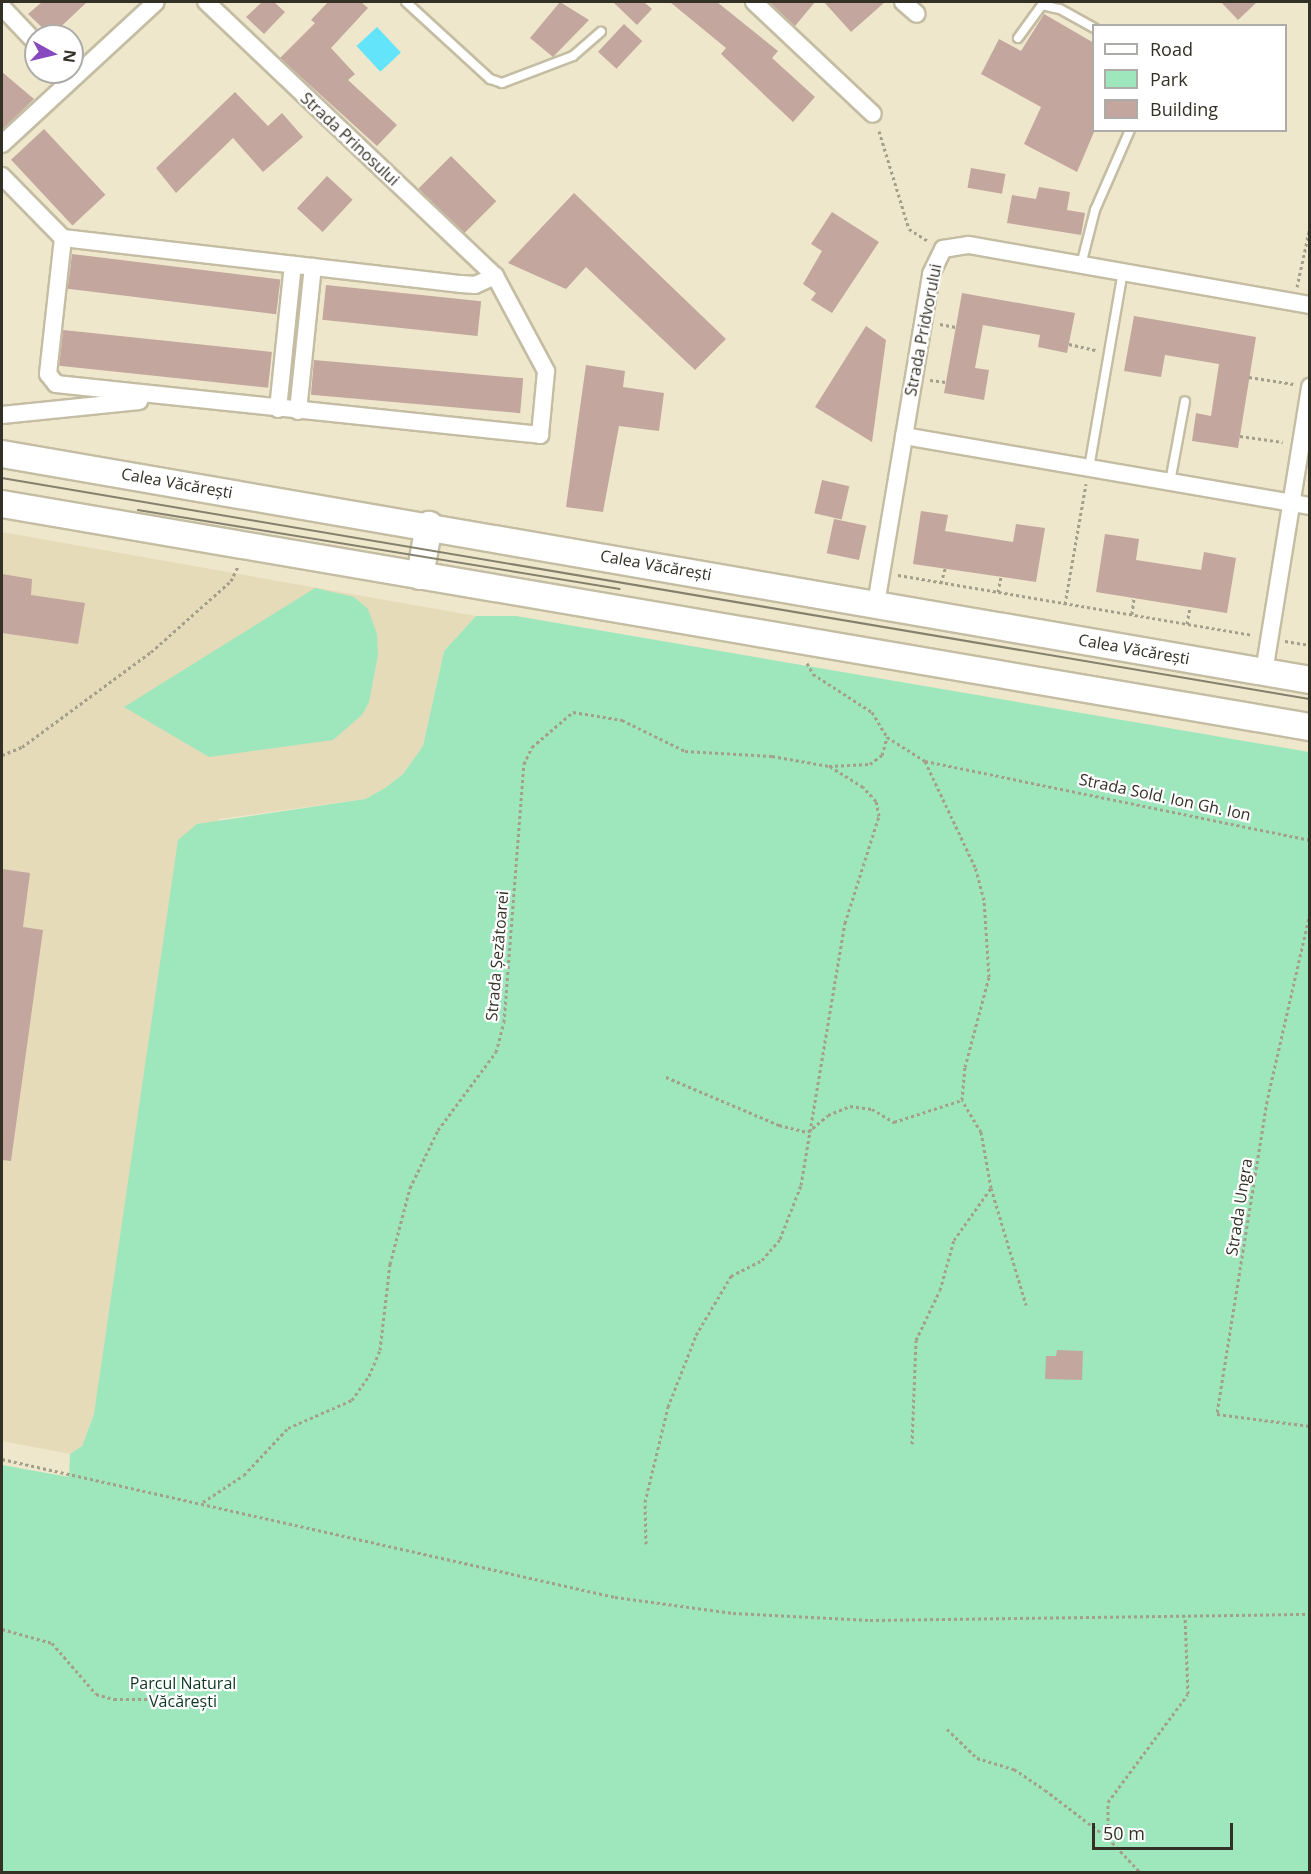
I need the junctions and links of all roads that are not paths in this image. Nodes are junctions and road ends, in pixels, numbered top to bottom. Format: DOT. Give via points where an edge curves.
graph roads {
  1 [pos="156,2"];
  2 [pos="206,2"];
  3 [pos="406,2"];
  4 [pos="754,2"];
  5 [pos="903,2"];
  6 [pos="2,7"];
  7 [pos="916,14"];
  8 [pos="1092,27"];
  9 [pos="24,31"];
  10 [pos="601,32"];
  11 [pos="1018,38"];
  12 [pos="84,62"];
  13 [pos="59,84"];
  14 [pos="873,114"];
  15 [pos="1129,132"];
  16 [pos="2,144"];
  17 [pos="2,176"];
  18 [pos="63,238"];
  19 [pos="293,265"];
  20 [pos="1081,265"];
  21 [pos="313,267"];
  22 [pos="1123,272"];
  23 [pos="495,276"];
  24 [pos="1302,304"];
  25 [pos="1310,387"];
  26 [pos="173,397"];
  27 [pos="1185,401"];
  28 [pos="278,409"];
  29 [pos="298,411"];
  30 [pos="2,415"];
  31 [pos="904,436"];
  32 [pos="2,454"];
  33 [pos="1089,468"];
  34 [pos="1170,482"];
  35 [pos="1291,503"];
  36 [pos="2,504"];
  37 [pos="1310,506"];
  38 [pos="429,525"];
  39 [pos="420,576"];
  40 [pos="876,604"];
  41 [pos="1264,672"];
  42 [pos="1310,680"];
  43 [pos="1310,727"];
  1 -- 12 [label="street"];
  2 -- 23 [label="street, Strada Prinosului"];
  3 -- 10 [label="lane" via="490,79 502,83 573,56"];
  4 -- 14 [label="street"];
  5 -- 7 [label="street"];
  6 -- 9 [label="street"];
  8 -- 11 [label="lane" via="1060,9 1042,5"];
  13 -- 16 [label="street"];
  15 -- 20 [label="lane" via="1095,210"];
  17 -- 18 [label="street"];
  18 -- 19 [label="street"];
  18 -- 26 [label="street" via="51,381"];
  19 -- 21 [label="street"];
  19 -- 28 [label="street"];
  20 -- 22 [label="street, Strada Pridvorului"];
  20 -- 31 [label="street, Strada Pridvorului" via="969,245 943,249 931,274"];
  21 -- 23 [label="street" via="468,285"];
  21 -- 29 [label="street"];
  22 -- 24 [label="street, Strada Pridvorului"];
  22 -- 33 [label="lane"];
  23 -- 29 [label="street, Strada Prinosului" via="546,371 540,435"];
  25 -- 35 [label="street"];
  26 -- 28 [label="street"];
  26 -- 30 [label="street"];
  27 -- 34 [label="lane"];
  28 -- 29 [label="street"];
  31 -- 33 [label="street"];
  31 -- 40 [label="street, Strada Pridvorului"];
  32 -- 38 [label="main road, Calea Văcărești"];
  33 -- 34 [label="street"];
  34 -- 35 [label="street"];
  35 -- 37 [label="street"];
  35 -- 41 [label="street"];
  36 -- 39 [label="main road"];
  38 -- 39 [label="main road"];
  38 -- 40 [label="main road, Calea Văcărești"];
  39 -- 43 [label="main road"];
  40 -- 41 [label="main road, Calea Văcărești"];
  41 -- 42 [label="main road, Calea Văcărești"];
}
